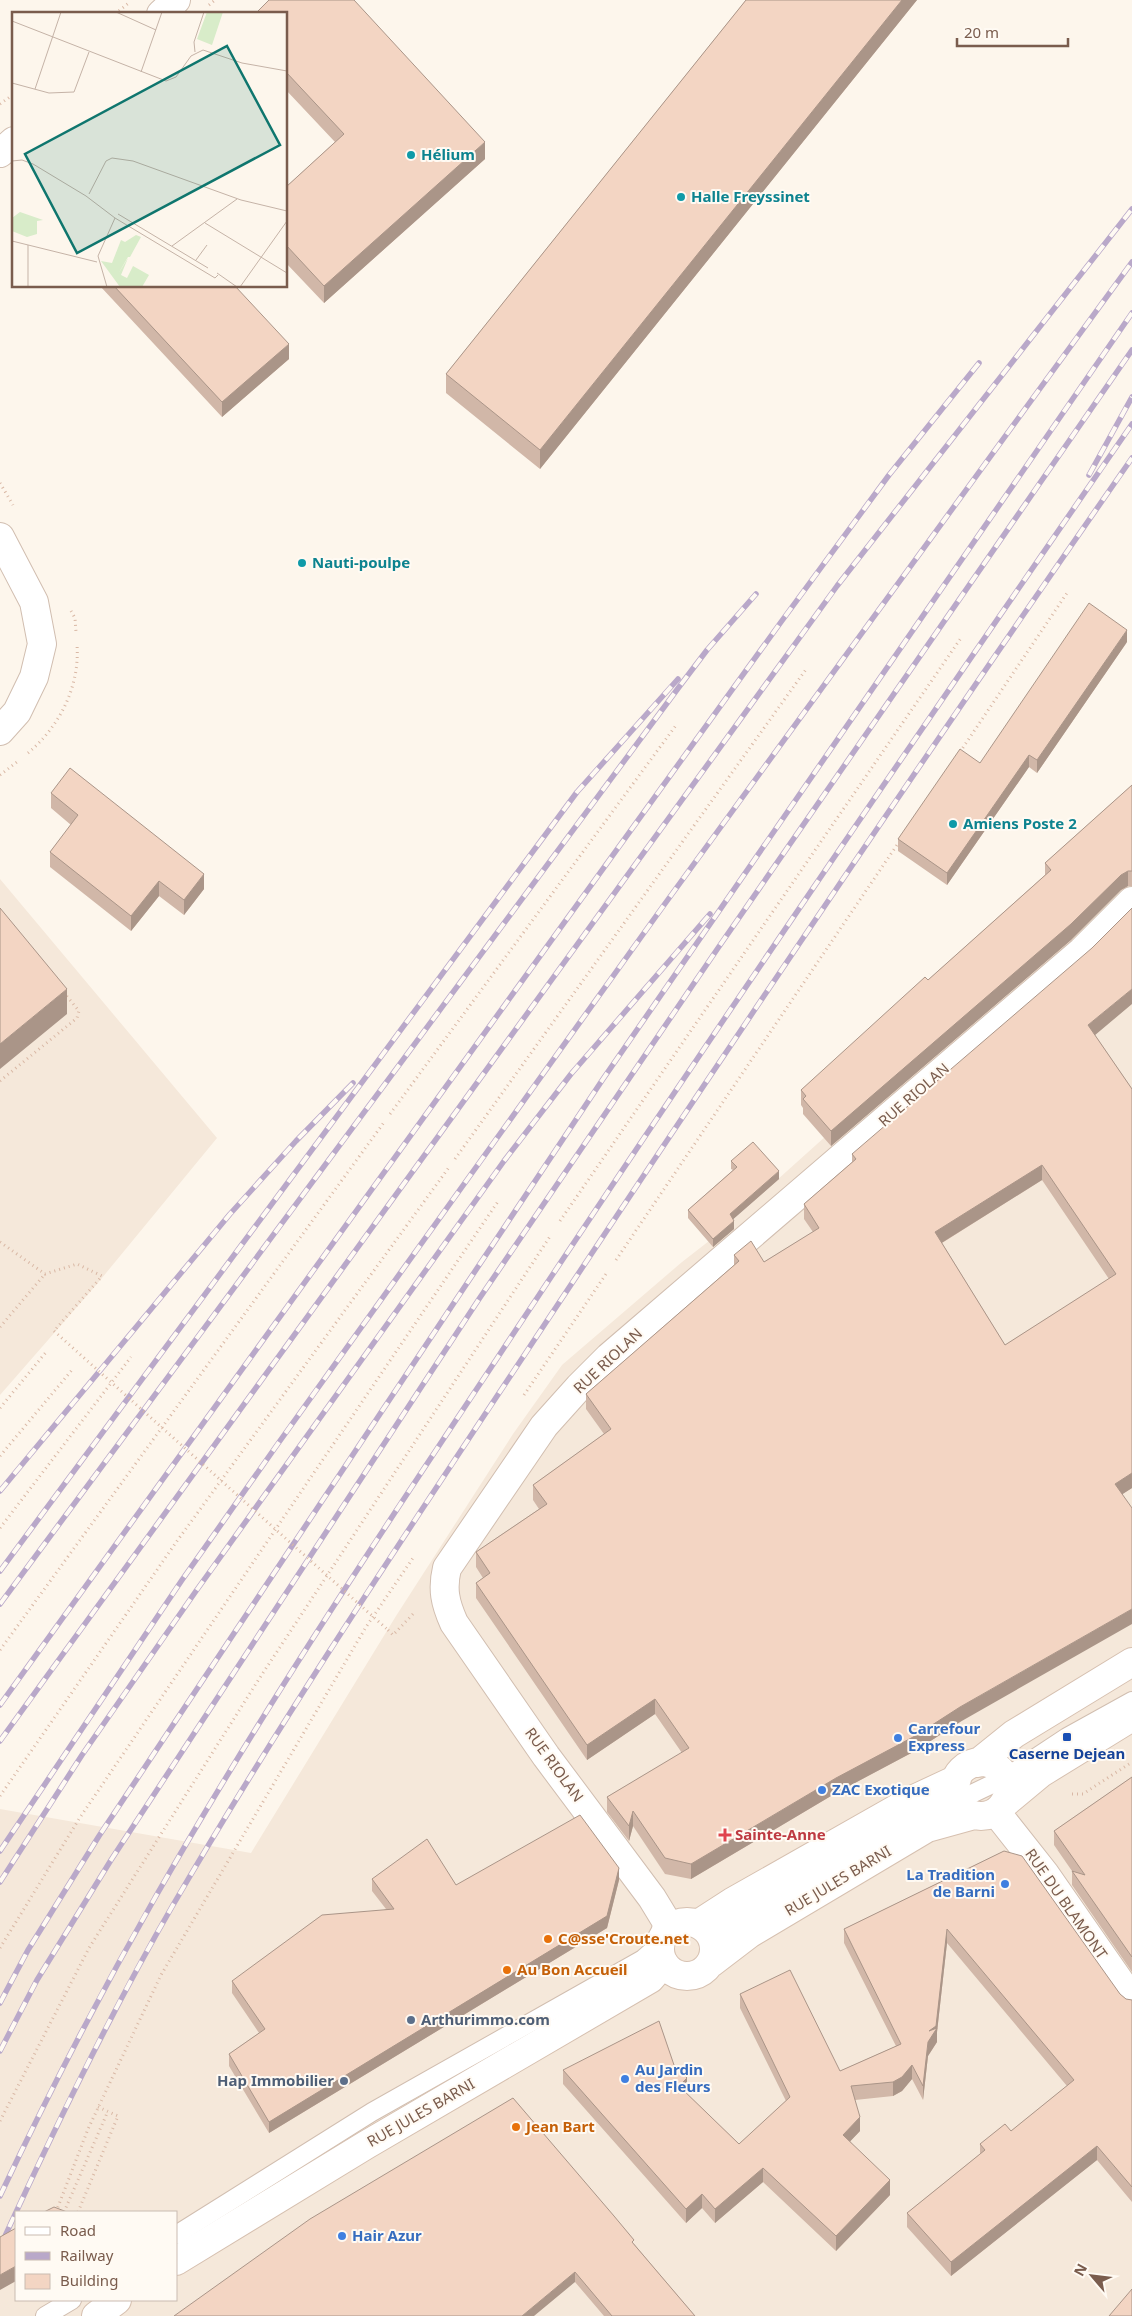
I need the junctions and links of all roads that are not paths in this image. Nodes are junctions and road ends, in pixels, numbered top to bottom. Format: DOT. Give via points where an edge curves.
graph roads {
  1 [pos="176,0"];
  2 [pos="163,12"];
  3 [pos="12,143"];
  4 [pos="0,153"];
  5 [pos="0,537"];
  6 [pos="0,731"];
  7 [pos="1132,901"];
  8 [pos="1132,1662"];
  9 [pos="1132,1701"];
  10 [pos="1132,1717"];
  11 [pos="982,1798"];
  12 [pos="704,1928"];
  13 [pos="663,1946"];
  14 [pos="711,1963"];
  15 [pos="1132,1999"];
  16 [pos="178,2234"];
  17 [pos="178,2261"];
  18 [pos="70,2301"];
  19 [pos="116,2301"];
  20 [pos="45,2316"];
  21 [pos="96,2316"];
  1 -- 2 [label="street"];
  3 -- 4 [label="street"];
  5 -- 6 [label="street" via="34,602 42,644 34,677 18,712"];
  7 -- 13 [label="street, RUE RIOLAN" via="1082,951 610,1356 578,1387 544,1426 447,1568 443,1584 446,1605 454,1622 546,1756 652,1898 666,1922"];
  8 -- 11 [label="street, RUE DU BLAMONT" via="1014,1734 978,1763 997,1768"];
  9 -- 11 [label="lane" via="1067,1738"];
  10 -- 11 [label="street, RUE JULES BARNI" via="1041,1773"];
  11 -- 12 [label="street, RUE JULES BARNI" via="912,1800 732,1902"];
  11 -- 14 [label="street, RUE JULES BARNI" via="749,1934"];
  11 -- 15 [label="street, RUE DU BLAMONT" via="1045,1874"];
  12 -- 13 [label="street" via="681,1922"];
  12 -- 14 [label="street" via="715,1948"];
  13 -- 14 [label="street" via="669,1970 683,1976 699,1974"];
  13 -- 16 [label="lane" via="372,2112"];
  13 -- 17 [label="street, RUE JULES BARNI" via="650,1979 366,2145"];
  18 -- 20 [label="lane"];
  19 -- 21 [label="street"];
}
